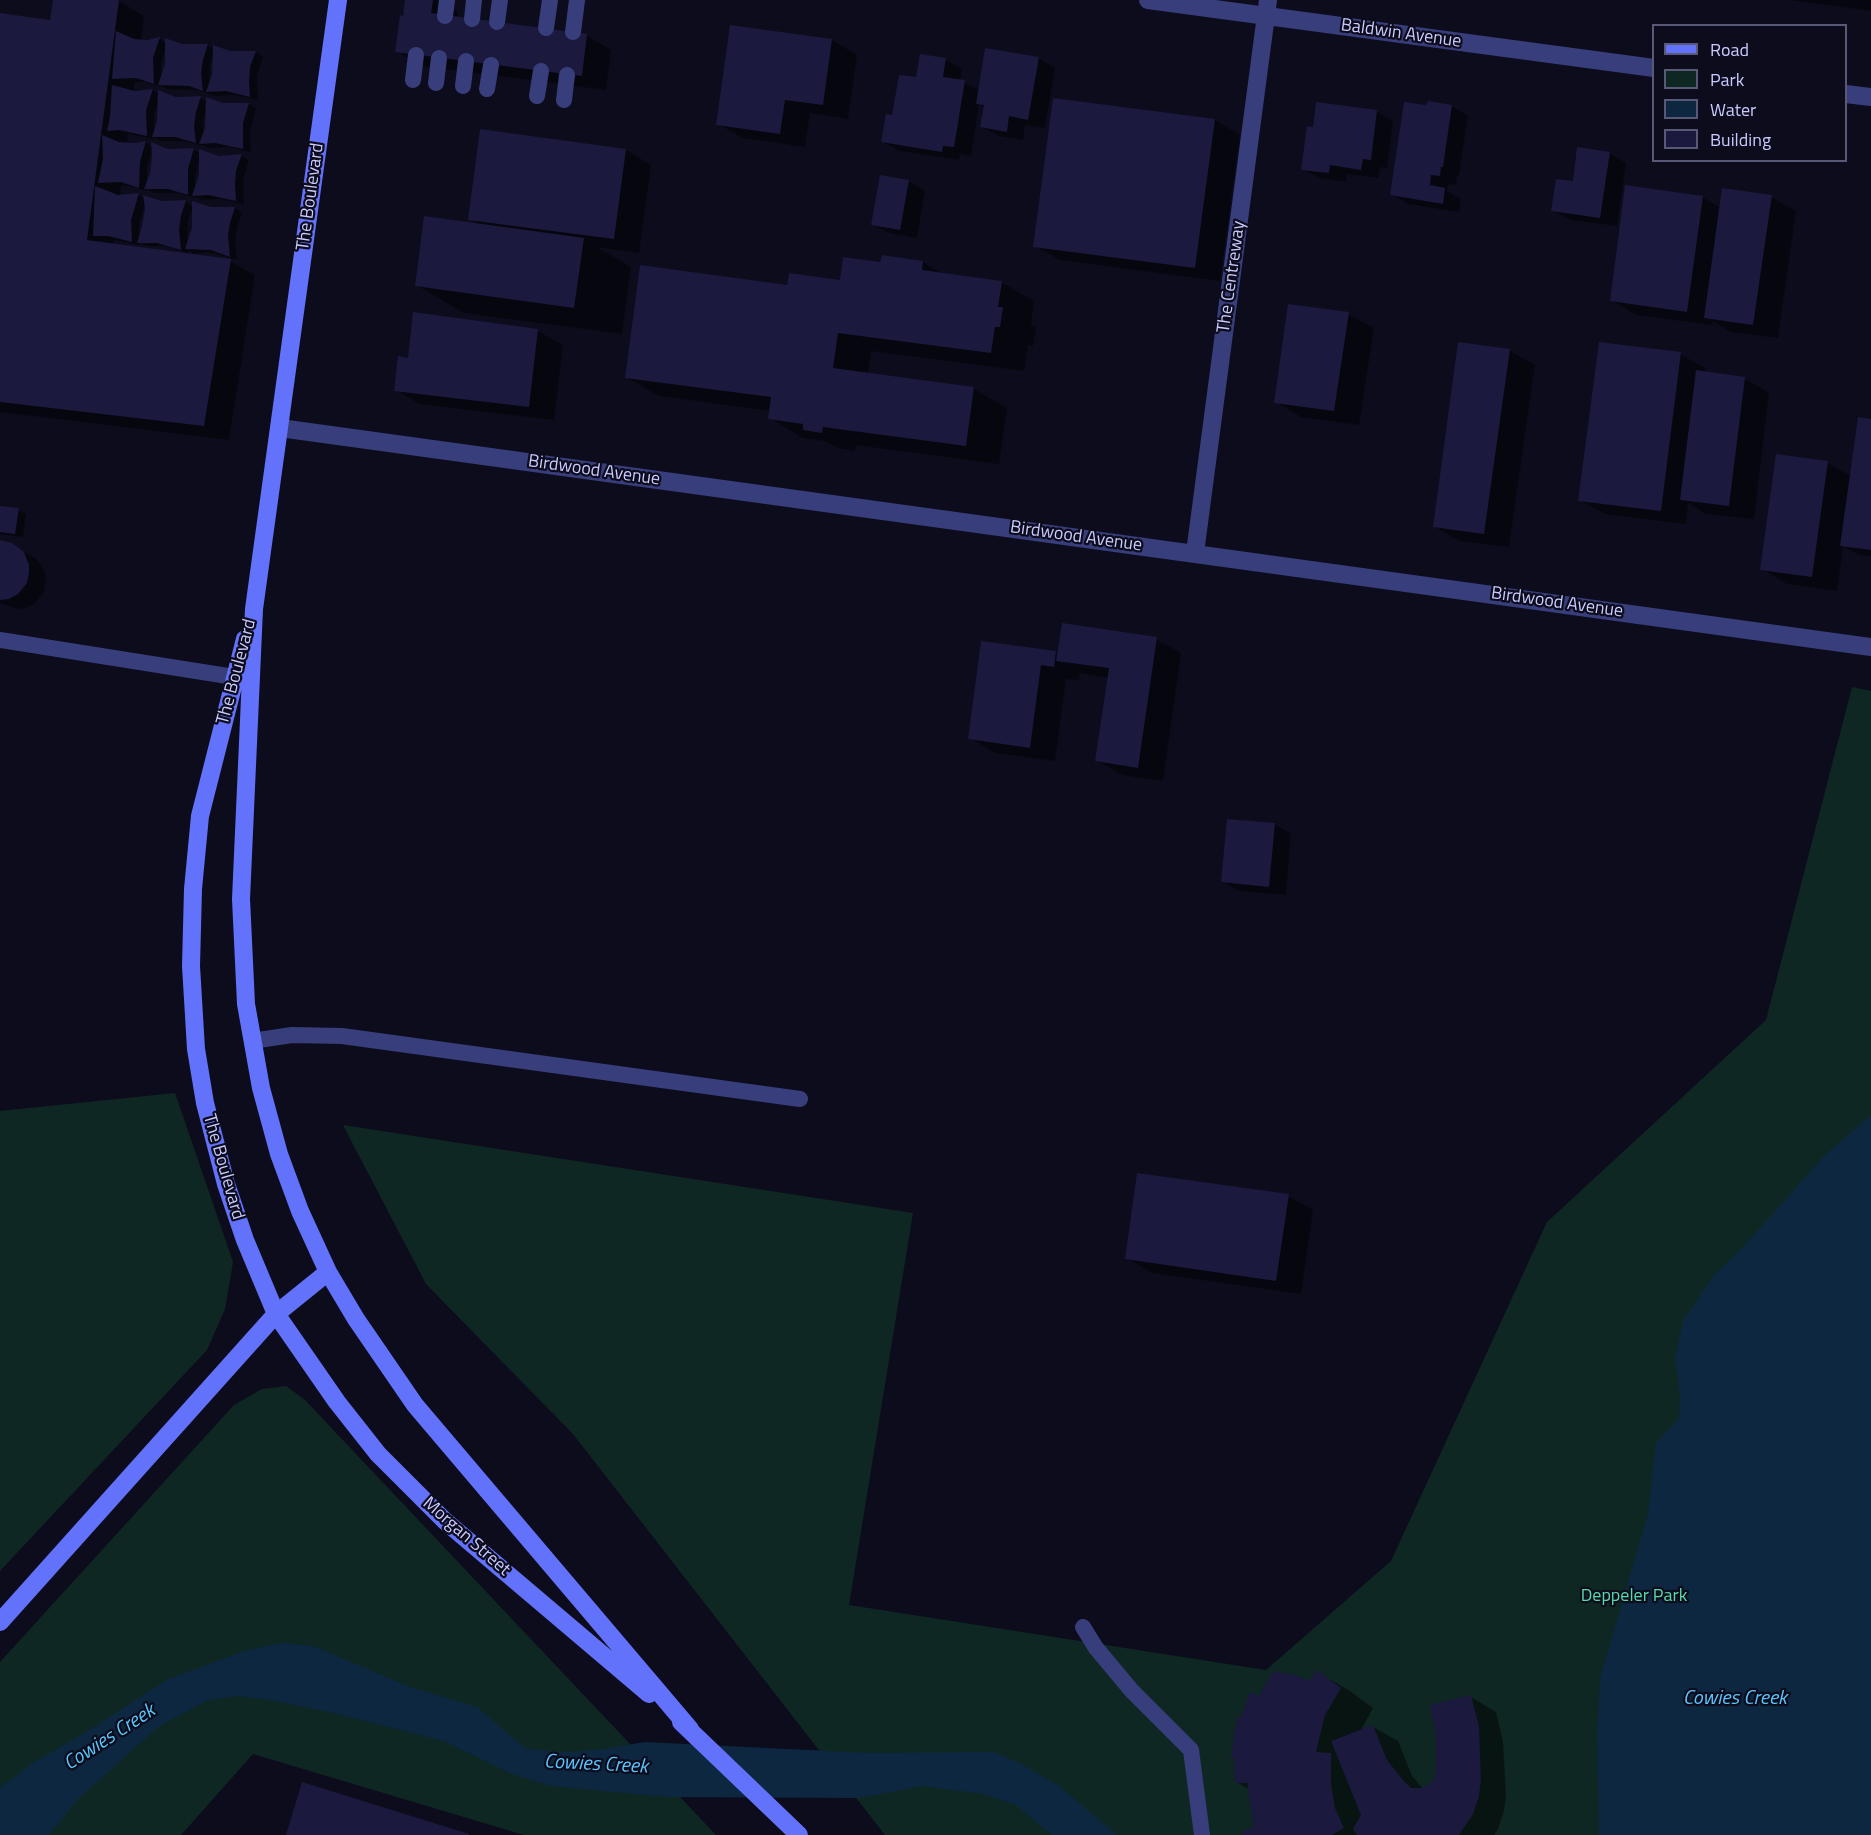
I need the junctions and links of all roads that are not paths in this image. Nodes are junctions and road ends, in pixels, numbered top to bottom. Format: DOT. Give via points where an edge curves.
graph roads {
  1 [pos="338,0"];
  2 [pos="474,0"];
  3 [pos="500,0"];
  4 [pos="550,0"];
  5 [pos="577,0"];
  6 [pos="1148,0"];
  7 [pos="1267,8"];
  8 [pos="472,19"];
  9 [pos="497,22"];
  10 [pos="546,28"];
  11 [pos="573,32"];
  12 [pos="416,55"];
  13 [pos="439,58"];
  14 [pos="466,61"];
  15 [pos="491,65"];
  16 [pos="1652,68"];
  17 [pos="541,71"];
  18 [pos="567,75"];
  19 [pos="413,80"];
  20 [pos="436,83"];
  21 [pos="463,86"];
  22 [pos="487,89"];
  23 [pos="1847,94"];
  24 [pos="537,96"];
  25 [pos="1871,97"];
  26 [pos="564,100"];
  27 [pos="280,428"];
  28 [pos="1195,553"];
  29 [pos="254,609"];
  30 [pos="0,640"];
  31 [pos="1871,646"];
  32 [pos="234,677"];
  33 [pos="252,1041"];
  34 [pos="800,1099"];
  35 [pos="328,1272"];
  36 [pos="276,1314"];
  37 [pos="0,1622"];
  38 [pos="1083,1627"];
  39 [pos="690,1729"];
  40 [pos="799,1835"];
  41 [pos="1202,1835"];
  1 -- 27 [label="main road, The Boulevard"];
  2 -- 8 [label="lane"];
  3 -- 9 [label="lane"];
  4 -- 10 [label="lane"];
  5 -- 11 [label="lane"];
  6 -- 7 [label="street, Baldwin Avenue"];
  7 -- 16 [label="street, Baldwin Avenue"];
  7 -- 28 [label="street, The Centreway"];
  12 -- 19 [label="lane"];
  13 -- 20 [label="lane"];
  14 -- 21 [label="lane"];
  15 -- 22 [label="lane"];
  17 -- 24 [label="lane"];
  18 -- 26 [label="lane"];
  23 -- 25 [label="street"];
  27 -- 28 [label="street, Birdwood Avenue"];
  27 -- 29 [label="main road, The Boulevard"];
  28 -- 31 [label="street, Birdwood Avenue"];
  29 -- 32 [label="main road, The Boulevard"];
  29 -- 33 [label="main road, The Boulevard" via="241,899 243,964"];
  30 -- 32 [label="lane"];
  32 -- 36 [label="main road, The Boulevard" via="198,832 191,923 192,1007 205,1102 221,1165 245,1240"];
  33 -- 34 [label="lane" via="292,1035 342,1036"];
  33 -- 35 [label="main road, The Boulevard" via="279,1154"];
  35 -- 36 [label="main road"];
  35 -- 39 [label="main road, Morgan Street" via="415,1405"];
  36 -- 37 [label="main road"];
  36 -- 39 [label="main road, Morgan Street" via="354,1425 419,1496"];
  38 -- 41 [label="lane" via="1132,1691 1191,1750"];
  39 -- 40 [label="main road, Morgan Street"];
}
